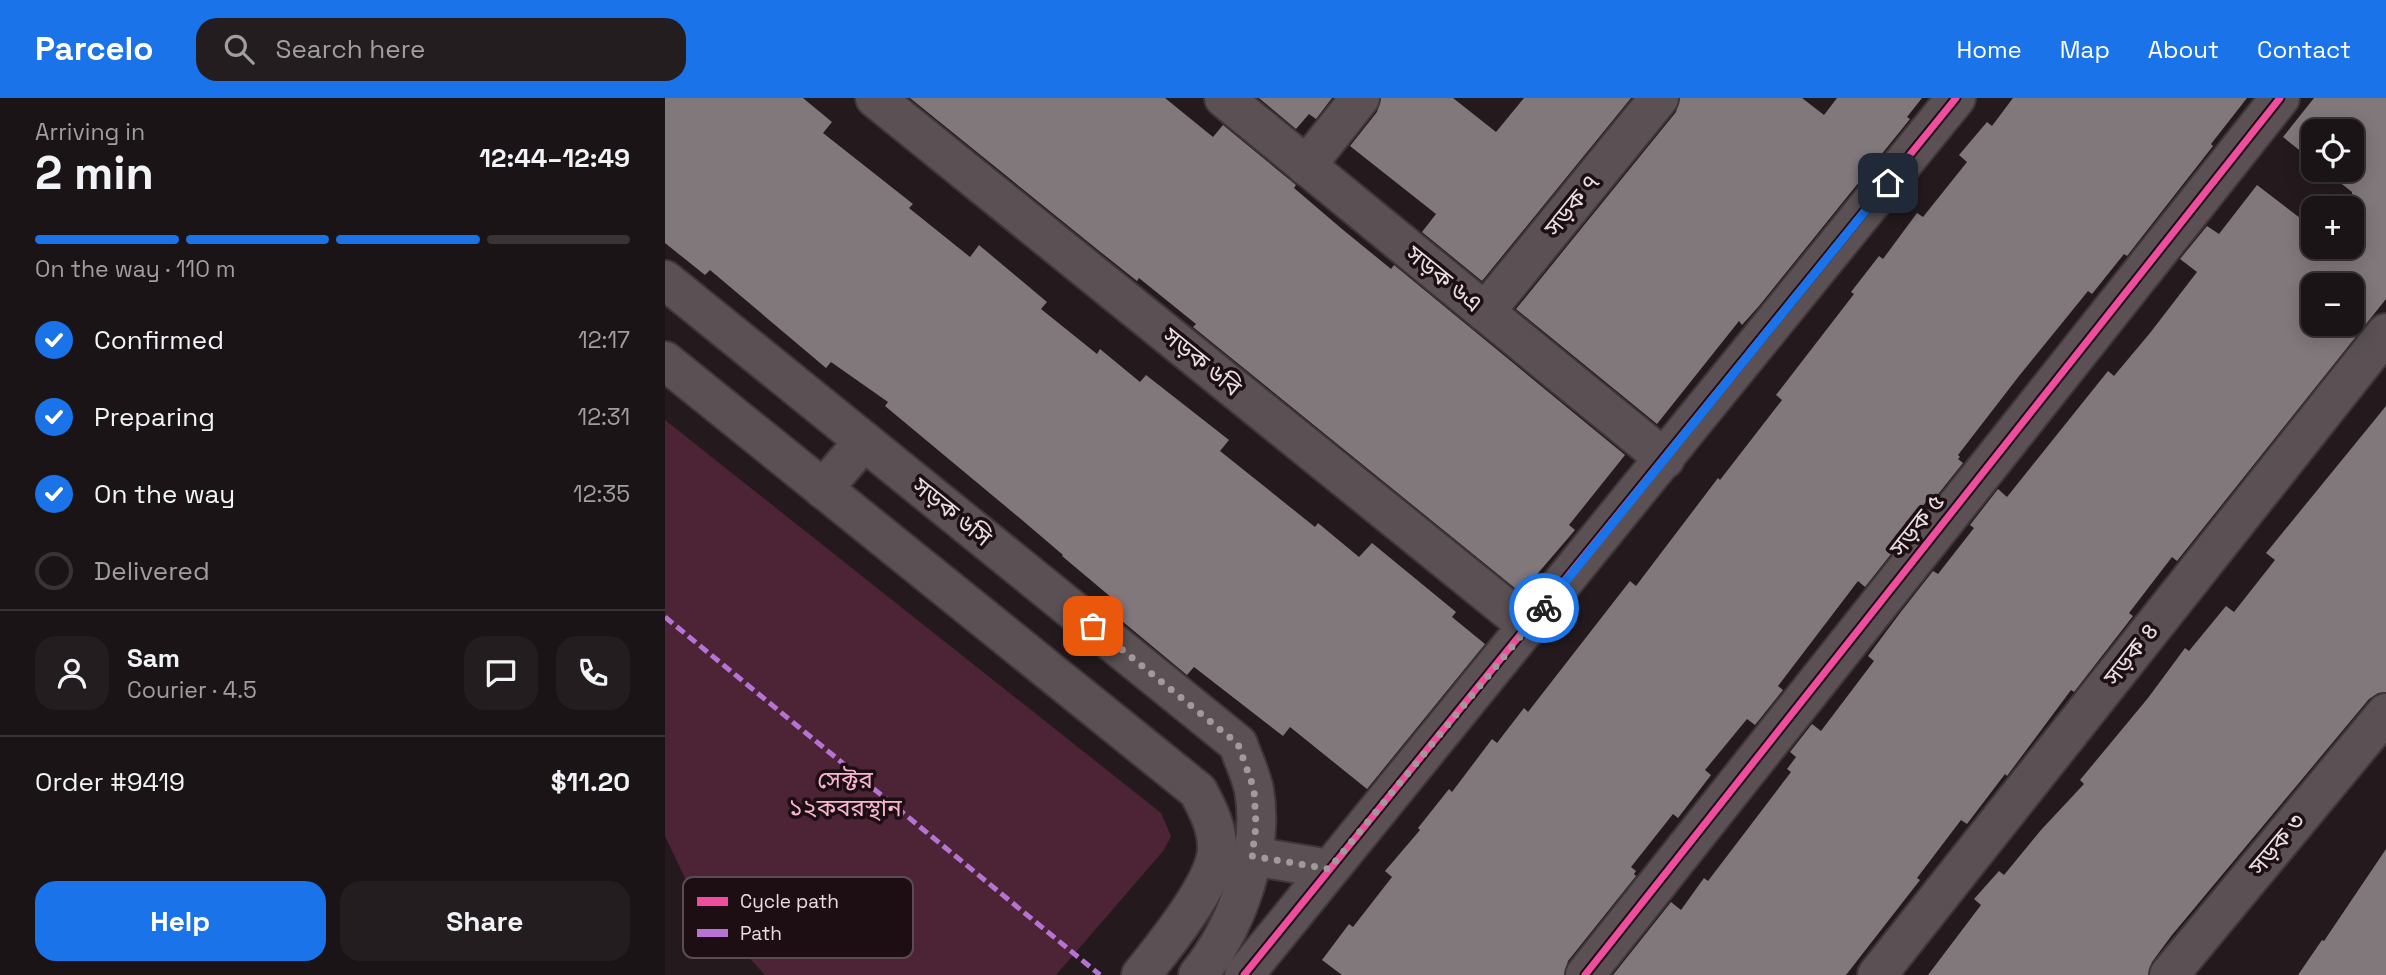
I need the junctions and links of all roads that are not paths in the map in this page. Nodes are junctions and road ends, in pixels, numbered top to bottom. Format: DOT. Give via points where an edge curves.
graph roads {
  1 [pos="875,98"];
  2 [pos="1224,98"];
  3 [pos="1360,98"];
  4 [pos="1659,98"];
  5 [pos="1956,98"];
  6 [pos="2280,98"];
  7 [pos="1306,166"];
  8 [pos="665,280"];
  9 [pos="1485,312"];
  10 [pos="2386,333"];
  11 [pos="665,361"];
  12 [pos="864,441"];
  13 [pos="1665,459"];
  14 [pos="824,489"];
  15 [pos="1529,627"];
  16 [pos="2386,713"];
  17 [pos="1206,806"];
  18 [pos="1255,813"];
  19 [pos="1252,856"];
  20 [pos="1329,869"];
  21 [pos="1211,970"];
  22 [pos="1142,975"];
  23 [pos="1244,975"];
  24 [pos="1585,975"];
  25 [pos="1877,975"];
  26 [pos="2169,975"];
  1 -- 15 [label="street, সড়ক ৬বি"];
  2 -- 7 [label="street, সড়ক ৬এ"];
  3 -- 7 [label="street"];
  4 -- 9 [label="street, সড়ক ৭"];
  5 -- 13 [label="street"];
  6 -- 24 [label="street, সড়ক ৫"];
  7 -- 9 [label="street, সড়ক ৬এ"];
  8 -- 12 [label="street, সড়ক ৬সি"];
  9 -- 13 [label="street, সড়ক ৬এ"];
  10 -- 25 [label="street, সড়ক ৪"];
  11 -- 14 [label="street"];
  12 -- 14 [label="street"];
  12 -- 18 [label="street, সড়ক ৬সি" via="1238,744 1254,789"];
  13 -- 15 [label="street"];
  14 -- 17 [label="street"];
  15 -- 20 [label="street"];
  16 -- 26 [label="street, সড়ক ৩"];
  17 -- 18 [label="street"];
  17 -- 22 [label="street" via="1217,853 1202,889"];
  18 -- 19 [label="street"];
  19 -- 20 [label="street"];
  19 -- 21 [label="street" via="1250,873"];
  20 -- 23 [label="street"];
}
